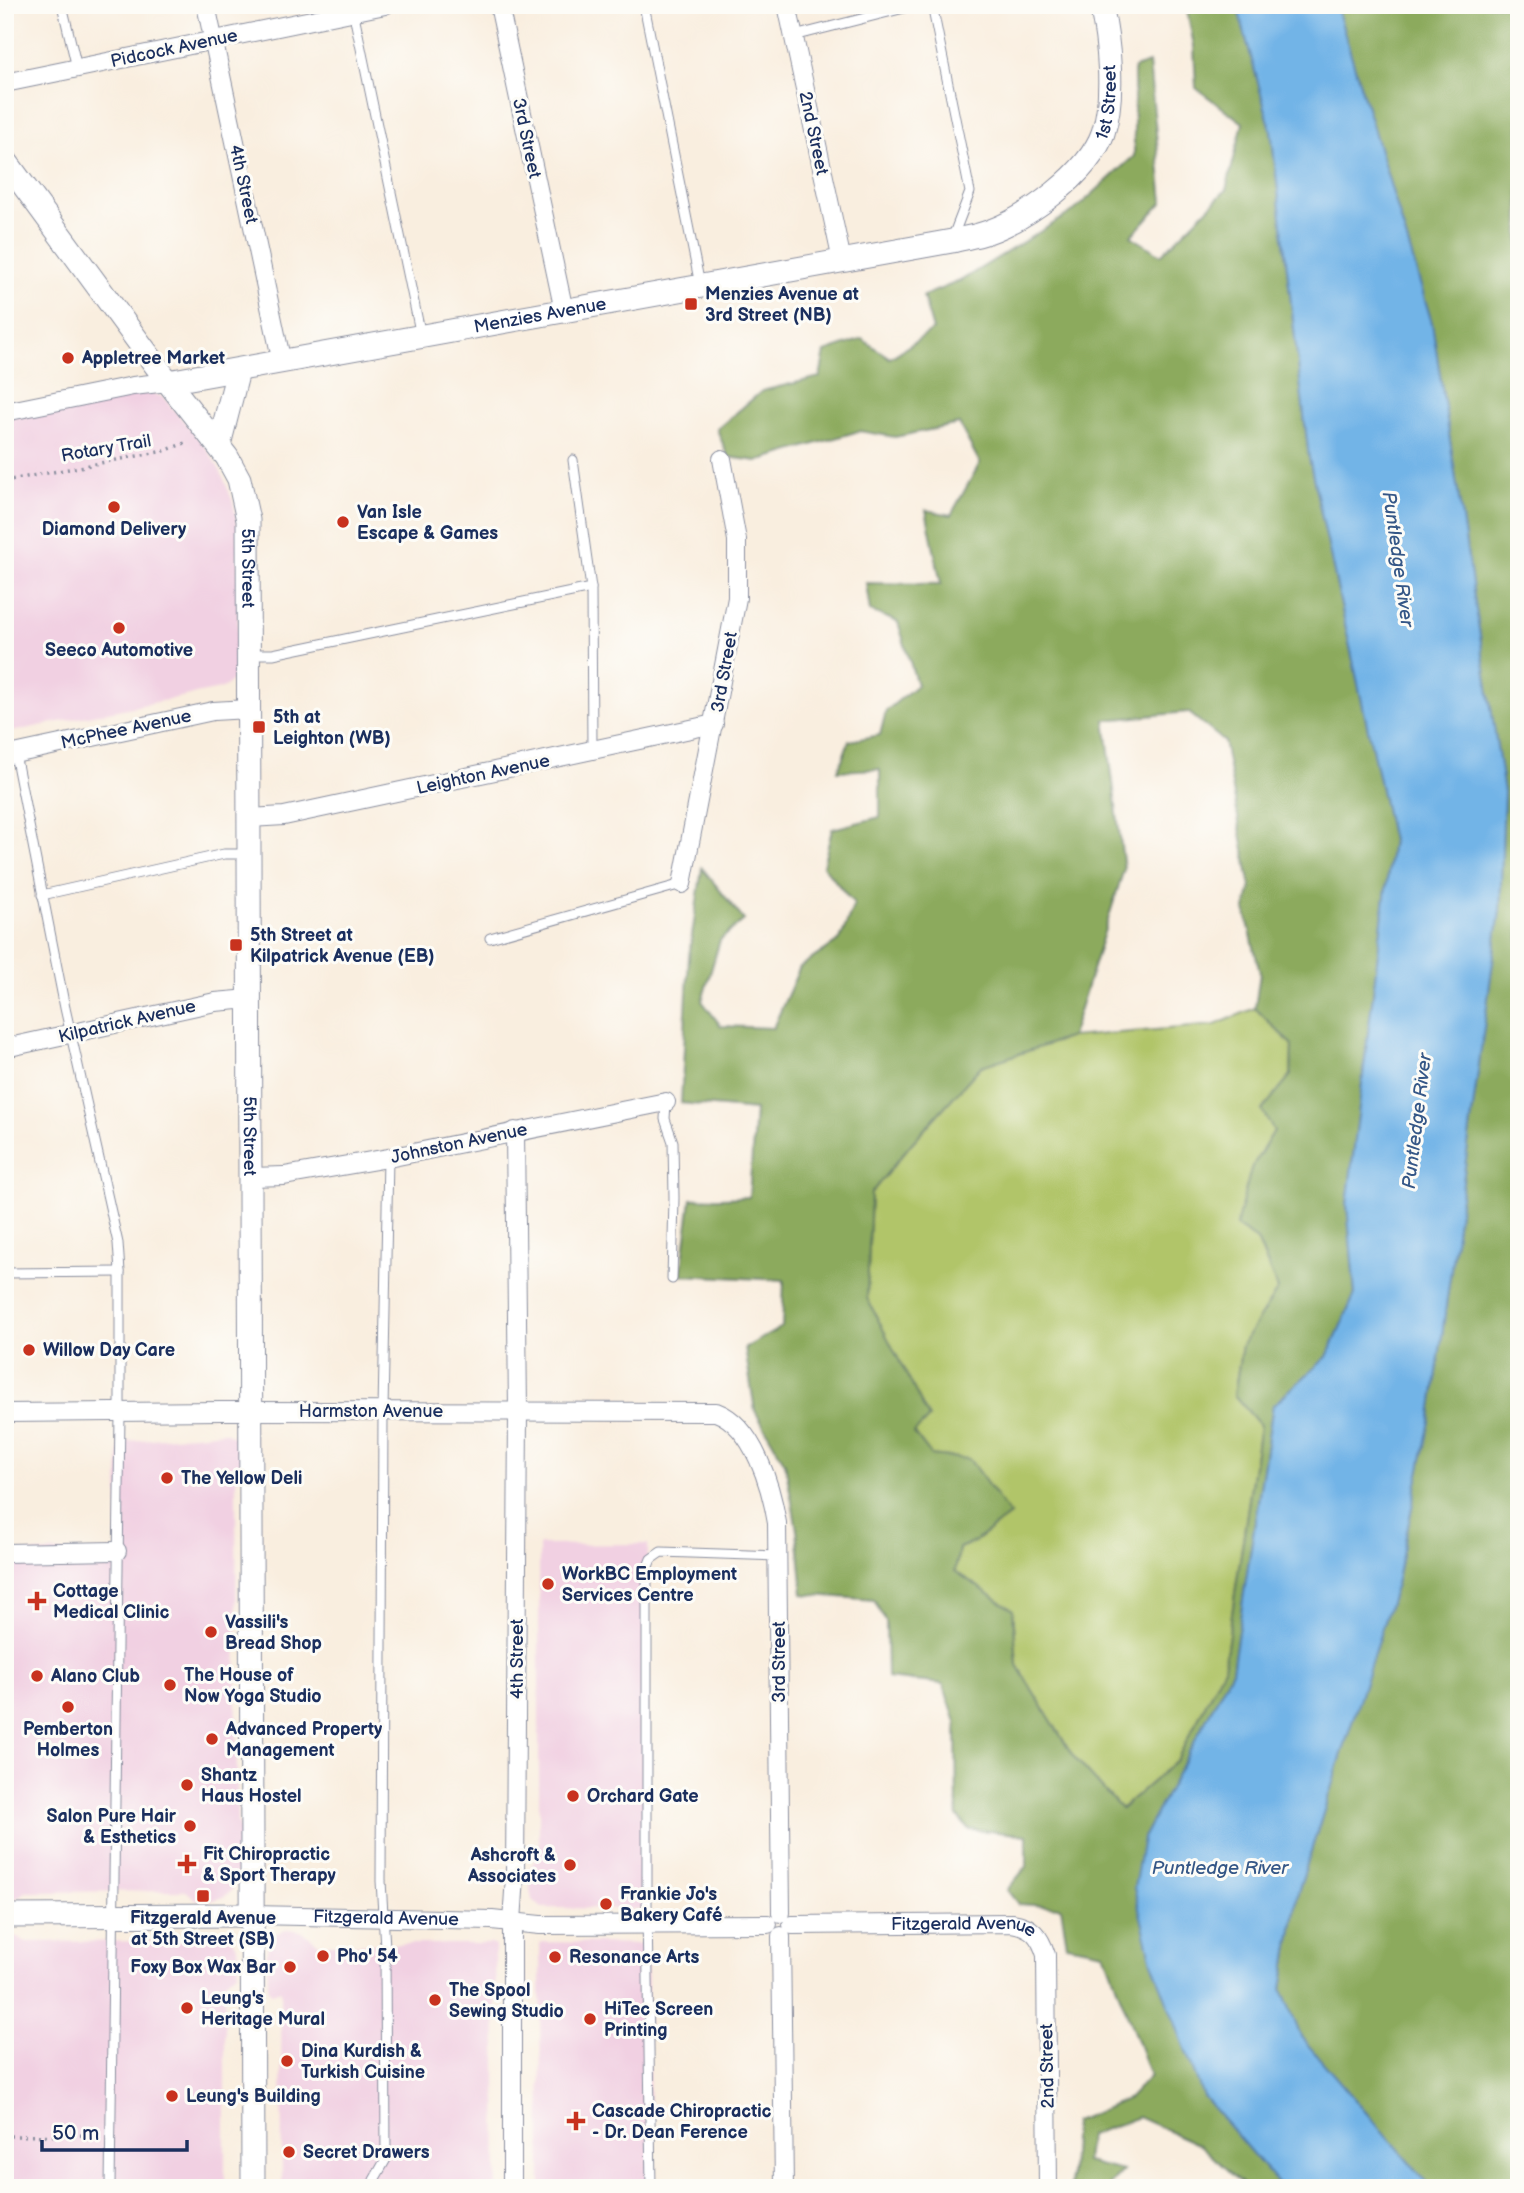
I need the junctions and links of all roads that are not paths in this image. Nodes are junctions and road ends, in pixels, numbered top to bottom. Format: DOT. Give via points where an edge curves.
graph roads {
  1 [pos="62,5"];
  2 [pos="206,5"];
  3 [pos="385,5"];
  4 [pos="499,5"];
  5 [pos="644,5"];
  6 [pos="787,5"];
  7 [pos="916,5"];
  8 [pos="926,5"];
  9 [pos="1101,5"];
  10 [pos="352,9"];
  11 [pos="794,36"];
  12 [pos="214,39"];
  13 [pos="77,68"];
  14 [pos="5,83"];
  15 [pos="5,160"];
  16 [pos="1063,187"];
  17 [pos="952,241"];
  18 [pos="842,261"];
  19 [pos="700,286"];
  20 [pos="564,312"];
  21 [pos="422,337"];
  22 [pos="282,363"];
  23 [pos="238,371"];
  24 [pos="168,382"];
  25 [pos="5,412"];
  26 [pos="214,439"];
  27 [pos="722,459"];
  28 [pos="573,460"];
  29 [pos="591,588"];
  30 [pos="248,654"];
  31 [pos="248,709"];
  32 [pos="714,724"];
  33 [pos="592,750"];
  34 [pos="10,755"];
  35 [pos="250,818"];
  36 [pos="250,854"];
  37 [pos="682,884"];
  38 [pos="41,895"];
  39 [pos="490,938"];
  40 [pos="250,999"];
  41 [pos="70,1034"];
  42 [pos="5,1048"];
  43 [pos="666,1102"];
  44 [pos="515,1131"];
  45 [pos="388,1158"];
  46 [pos="251,1177"];
  47 [pos="120,1272"];
  48 [pos="5,1273"];
  49 [pos="672,1279"];
  50 [pos="251,1411"];
  51 [pos="383,1411"];
  52 [pos="519,1411"];
  53 [pos="5,1413"];
  54 [pos="120,1413"];
  55 [pos="735,1422"];
  56 [pos="117,1551"];
  57 [pos="5,1553"];
  58 [pos="779,1556"];
  59 [pos="253,1915"];
  60 [pos="5,1916"];
  61 [pos="113,1916"];
  62 [pos="383,1917"];
  63 [pos="512,1922"];
  64 [pos="647,1924"];
  65 [pos="780,1925"];
  66 [pos="1042,1944"];
  67 [pos="110,2188"];
  68 [pos="253,2188"];
  69 [pos="374,2188"];
  70 [pos="512,2188"];
  71 [pos="651,2188"];
  72 [pos="784,2188"];
  73 [pos="1048,2188"];
  1 -- 13 [label="lane"];
  2 -- 12 [label="street, 4th Street"];
  3 -- 10 [label="street, Pidcock Avenue"];
  4 -- 20 [label="street, 3rd Street"];
  5 -- 19 [label="lane"];
  6 -- 11 [label="street, 2nd Street"];
  7 -- 11 [label="lane"];
  8 -- 17 [label="lane" via="933,10 970,192"];
  9 -- 16 [label="street, 1st Street" via="1108,54 1104,130 1089,158"];
  10 -- 12 [label="street, Pidcock Avenue"];
  10 -- 21 [label="lane"];
  11 -- 18 [label="street, 2nd Street"];
  12 -- 13 [label="street, Pidcock Avenue"];
  12 -- 22 [label="street, 4th Street"];
  13 -- 14 [label="street, Pidcock Avenue"];
  15 -- 24 [label="street, 5th Street"];
  16 -- 17 [label="street, Menzies Avenue" via="990,231"];
  17 -- 18 [label="street, Menzies Avenue"];
  18 -- 19 [label="street, Menzies Avenue"];
  19 -- 20 [label="street, Menzies Avenue"];
  20 -- 21 [label="street, Menzies Avenue"];
  21 -- 22 [label="street, Menzies Avenue"];
  22 -- 23 [label="street, Menzies Avenue"];
  23 -- 24 [label="street, Menzies Avenue"];
  23 -- 26 [label="street"];
  24 -- 25 [label="street, Menzies Avenue"];
  24 -- 26 [label="street, 5th Street"];
  26 -- 30 [label="street, 5th Street" via="239,479 248,520"];
  27 -- 32 [label="street, 3rd Street" via="737,540 737,598"];
  28 -- 29 [label="lane"];
  29 -- 30 [label="lane" via="273,654"];
  29 -- 33 [label="lane"];
  30 -- 31 [label="street, 5th Street"];
  31 -- 34 [label="street, McPhee Avenue" via="213,710"];
  31 -- 35 [label="street, 5th Street"];
  32 -- 33 [label="street, Leighton Avenue"];
  32 -- 37 [label="street, 3rd Street"];
  33 -- 35 [label="street, Leighton Avenue" via="284,816"];
  34 -- 38 [label="lane"];
  35 -- 36 [label="street, 5th Street"];
  36 -- 38 [label="lane" via="224,853"];
  36 -- 40 [label="street, 5th Street"];
  37 -- 39 [label="lane"];
  38 -- 41 [label="lane"];
  40 -- 41 [label="street, Kilpatrick Avenue" via="215,1002"];
  40 -- 46 [label="street, 5th Street"];
  41 -- 42 [label="street, Kilpatrick Avenue"];
  41 -- 47 [label="lane" via="118,1243"];
  43 -- 44 [label="street, Johnston Avenue"];
  43 -- 49 [label="lane" via="665,1119 673,1142"];
  44 -- 45 [label="street, Johnston Avenue"];
  44 -- 52 [label="street, 4th Street"];
  45 -- 46 [label="street, Johnston Avenue" via="285,1176"];
  45 -- 51 [label="lane"];
  46 -- 50 [label="street, 5th Street"];
  47 -- 48 [label="lane"];
  47 -- 54 [label="lane"];
  50 -- 51 [label="street, Harmston Avenue"];
  50 -- 54 [label="street, Harmston Avenue"];
  50 -- 59 [label="street, 5th Street"];
  51 -- 52 [label="street, Harmston Avenue"];
  51 -- 62 [label="lane"];
  52 -- 55 [label="street, Harmston Avenue" via="716,1412"];
  52 -- 63 [label="street, 4th Street"];
  53 -- 54 [label="street, Harmston Avenue"];
  54 -- 56 [label="lane"];
  55 -- 58 [label="street, 3rd Street" via="769,1487"];
  56 -- 57 [label="street"];
  56 -- 61 [label="lane"];
  58 -- 64 [label="lane" via="662,1552 647,1569"];
  58 -- 65 [label="street, 3rd Street"];
  59 -- 61 [label="street, Fitzgerald Avenue"];
  59 -- 62 [label="street, Fitzgerald Avenue"];
  59 -- 68 [label="street, 5th Street"];
  60 -- 61 [label="street, Fitzgerald Avenue"];
  61 -- 67 [label="lane"];
  62 -- 63 [label="street, Fitzgerald Avenue"];
  62 -- 69 [label="lane" via="386,2159"];
  63 -- 64 [label="street, Fitzgerald Avenue"];
  63 -- 70 [label="street, 4th Street"];
  64 -- 65 [label="street, Fitzgerald Avenue"];
  64 -- 71 [label="lane"];
  65 -- 66 [label="street, Fitzgerald Avenue" via="1012,1923 1025,1925"];
  65 -- 72 [label="street, 3rd Street"];
  66 -- 73 [label="street, 2nd Street" via="1046,1955"];
}
